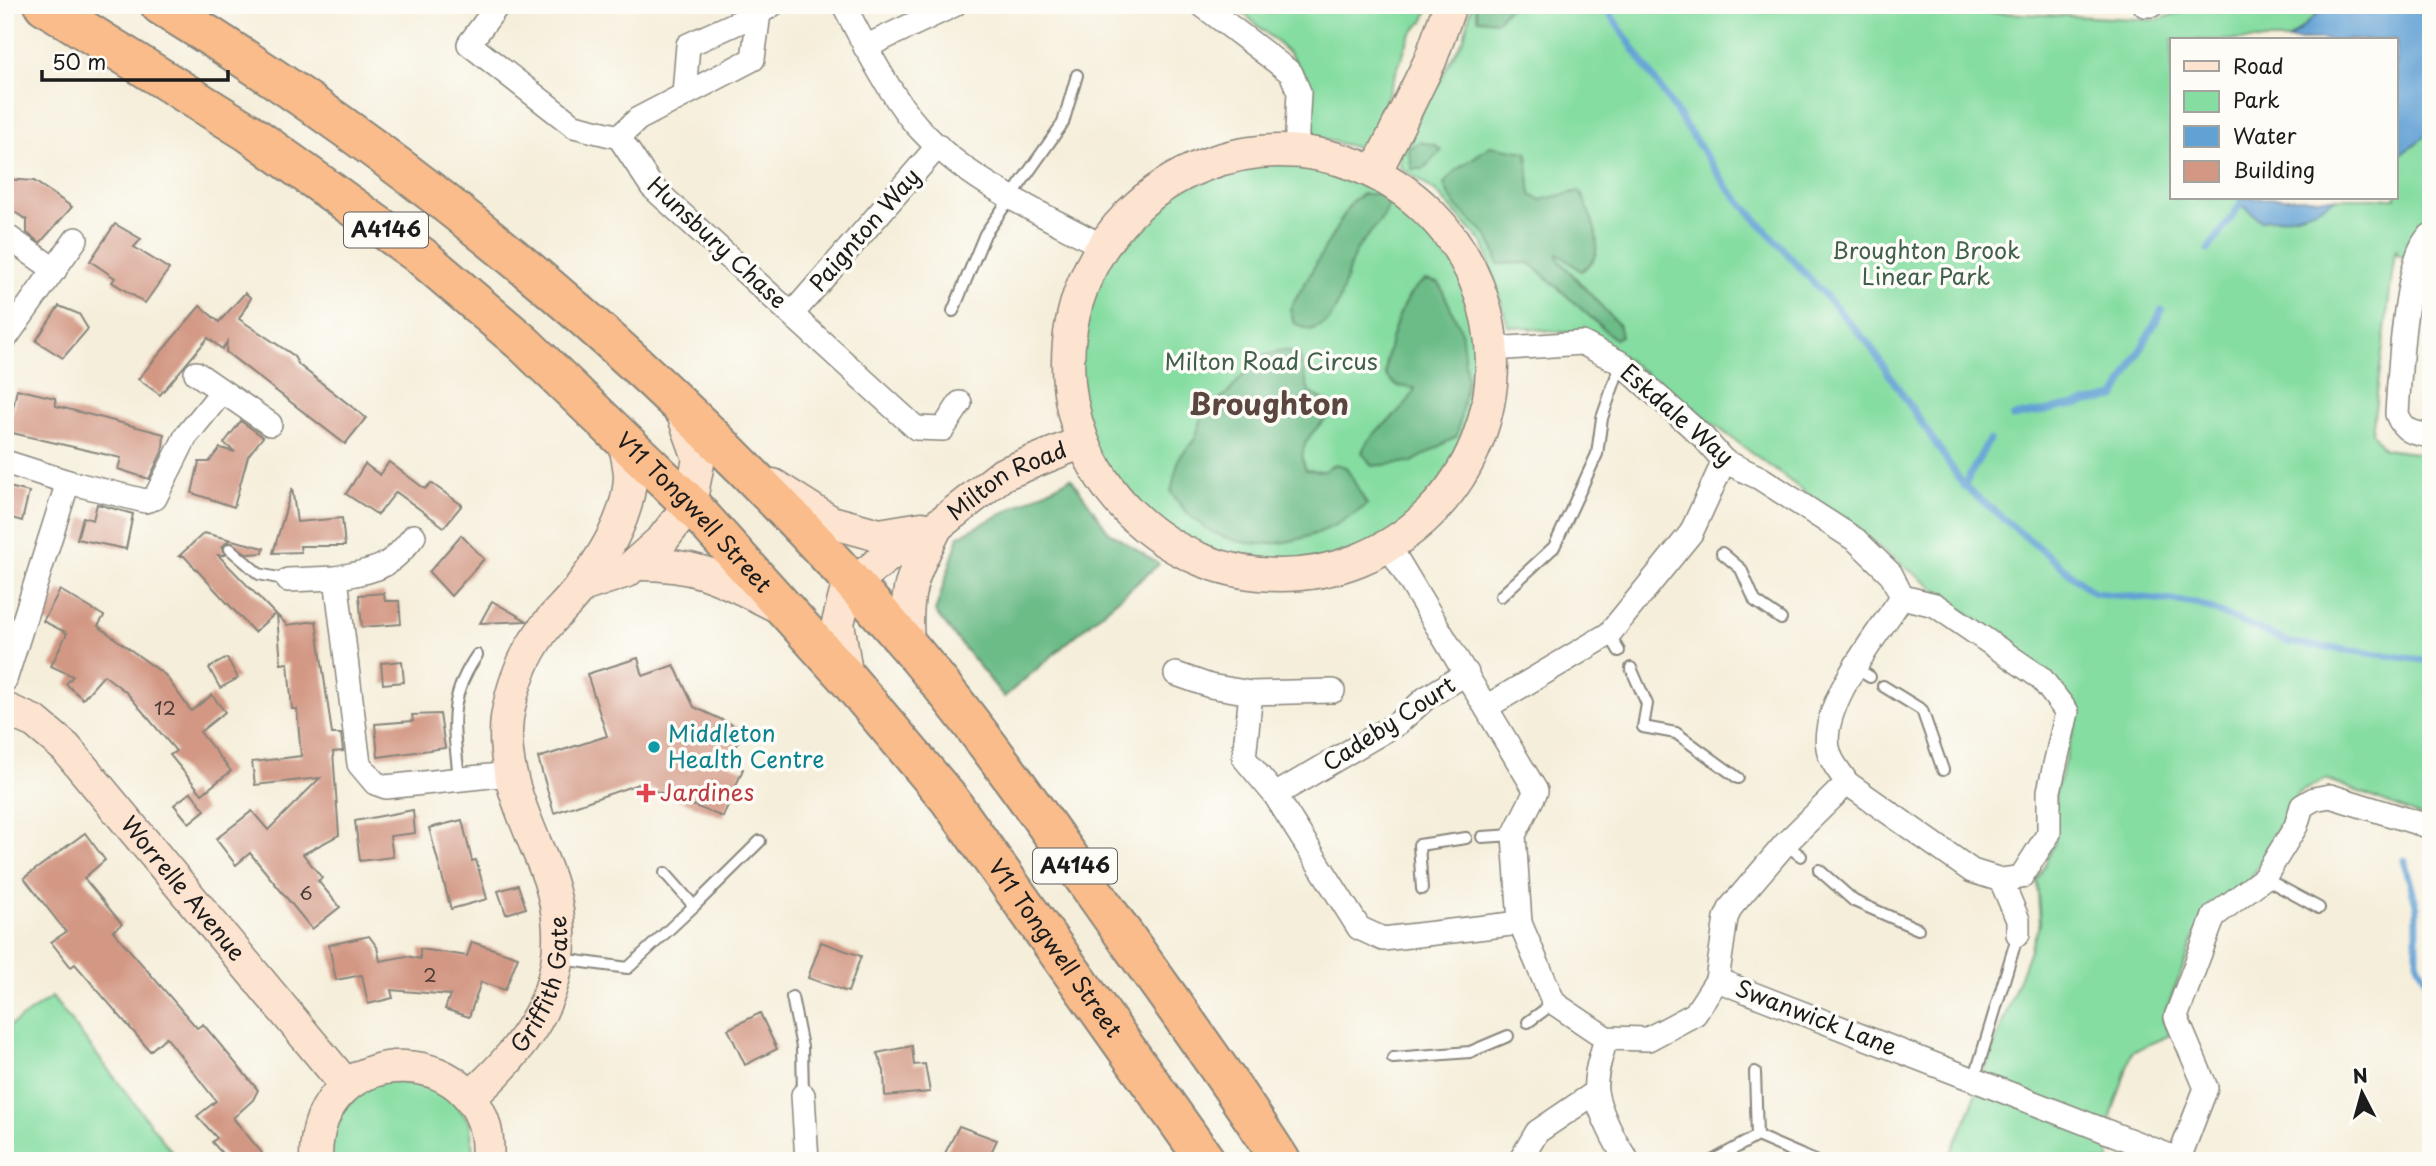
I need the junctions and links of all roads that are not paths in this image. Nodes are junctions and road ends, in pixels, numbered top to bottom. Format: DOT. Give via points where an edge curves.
graph roads {
  1 [pos="44,5"];
  2 [pos="160,5"];
  3 [pos="498,5"];
  4 [pos="844,5"];
  5 [pos="954,5"];
  6 [pos="1202,5"];
  7 [pos="1450,5"];
  8 [pos="2145,5"];
  9 [pos="2151,5"];
  10 [pos="765,9"];
  11 [pos="865,47"];
  12 [pos="1077,75"];
  13 [pos="684,94"];
  14 [pos="619,137"];
  15 [pos="938,146"];
  16 [pos="1296,151"];
  17 [pos="1376,173"];
  18 [pos="1010,196"];
  19 [pos="5,234"];
  20 [pos="2431,235"];
  21 [pos="76,239"];
  22 [pos="1102,246"];
  23 [pos="55,270"];
  24 [pos="953,311"];
  25 [pos="792,314"];
  26 [pos="5,339"];
  27 [pos="1493,349"];
  28 [pos="1620,363"];
  29 [pos="196,373"];
  30 [pos="221,393"];
  31 [pos="678,401"];
  32 [pos="960,403"];
  33 [pos="270,424"];
  34 [pos="2431,436"];
  35 [pos="624,440"];
  36 [pos="1082,442"];
  37 [pos="1724,461"];
  38 [pos="5,462"];
  39 [pos="744,467"];
  40 [pos="68,482"];
  41 [pos="690,504"];
  42 [pos="937,526"];
  43 [pos="414,536"];
  44 [pos="1389,546"];
  45 [pos="230,549"];
  46 [pos="1722,553"];
  47 [pos="636,564"];
  48 [pos="336,578"];
  49 [pos="288,580"];
  50 [pos="852,584"];
  51 [pos="582,586"];
  52 [pos="1502,596"];
  53 [pos="1902,597"];
  54 [pos="790,613"];
  55 [pos="1781,619"];
  56 [pos="908,646"];
  57 [pos="477,655"];
  58 [pos="1631,668"];
  59 [pos="1467,673"];
  60 [pos="1176,674"];
  61 [pos="847,678"];
  62 [pos="5,680"];
  63 [pos="1883,686"];
  64 [pos="1333,691"];
  65 [pos="1251,693"];
  66 [pos="1488,706"];
  67 [pos="5,709"];
  68 [pos="1943,769"];
  69 [pos="509,774"];
  70 [pos="1738,778"];
  71 [pos="459,779"];
  72 [pos="1847,783"];
  73 [pos="1275,795"];
  74 [pos="2431,827"];
  75 [pos="1514,835"];
  76 [pos="1482,837"];
  77 [pos="1466,838"];
  78 [pos="760,841"];
  79 [pos="1819,870"];
  80 [pos="665,873"];
  81 [pos="2264,878"];
  82 [pos="2001,880"];
  83 [pos="1422,889"];
  84 [pos="694,906"];
  85 [pos="2319,908"];
  86 [pos="1520,923"];
  87 [pos="1918,929"];
  88 [pos="2018,934"];
  89 [pos="558,958"];
  90 [pos="1717,980"];
  91 [pos="792,997"];
  92 [pos="1555,1003"];
  93 [pos="1528,1022"];
  94 [pos="1508,1036"];
  95 [pos="1606,1038"];
  96 [pos="1393,1058"];
  97 [pos="1755,1072"];
  98 [pos="1974,1080"];
  99 [pos="346,1085"];
  100 [pos="1596,1092"];
  101 [pos="803,1095"];
  102 [pos="470,1097"];
  103 [pos="1757,1136"];
  104 [pos="2180,1160"];
  105 [pos="316,1161"];
  106 [pos="487,1161"];
  107 [pos="807,1161"];
  108 [pos="1206,1161"];
  109 [pos="1282,1161"];
  110 [pos="1520,1161"];
  111 [pos="1628,1161"];
  112 [pos="1712,1161"];
  113 [pos="1815,1161"];
  1 -- 35 [label="highway, V11 Tongwell Street / A4146" via="248,132 421,256 524,344"];
  2 -- 31 [label="highway, A4146" via="296,91 392,159 578,309"];
  3 -- 14 [label="street" via="460,40 574,127"];
  4 -- 11 [label="street"];
  5 -- 11 [label="street"];
  6 -- 16 [label="street" via="1291,73 1299,92"];
  7 -- 17 [label="street" via="1430,61"];
  8 -- 9 [label="street"];
  10 -- 13 [label="street" via="753,59"];
  10 -- 13 [label="street" via="688,45"];
  11 -- 15 [label="street" via="918,127"];
  12 -- 18 [label="lane" via="1063,123"];
  13 -- 14 [label="street" via="638,119"];
  14 -- 25 [label="street, Hunsbury Chase" via="652,187"];
  15 -- 18 [label="street"];
  15 -- 25 [label="street, Paignton Way"];
  16 -- 17 [label="street, Milton Road" via="1337,158"];
  16 -- 22 [label="street, Milton Road" via="1244,153 1194,169 1148,196"];
  17 -- 27 [label="street, Milton Road" via="1416,199 1448,232 1478,284"];
  18 -- 22 [label="street"];
  18 -- 24 [label="lane" via="980,243"];
  19 -- 23 [label="street"];
  20 -- 34 [label="street" via="2425,238 2413,265 2397,414 2412,433"];
  21 -- 23 [label="street"];
  22 -- 36 [label="street, Milton Road" via="1079,293 1068,344 1069,393"];
  23 -- 26 [label="street"];
  25 -- 32 [label="street, Hunsbury Chase" via="916,428 943,429"];
  27 -- 28 [label="street, Eskdale Way" via="1582,343"];
  27 -- 44 [label="street, Milton Road" via="1486,418 1465,468 1443,500"];
  28 -- 37 [label="street, Eskdale Way"];
  28 -- 52 [label="lane" via="1602,418 1597,454 1554,547"];
  29 -- 30 [label="street"];
  30 -- 33 [label="street"];
  30 -- 40 [label="street" via="186,436 155,498 145,501"];
  31 -- 39 [label="highway, A4146"];
  31 -- 41 [label="street, Griffith Gate" via="699,458"];
  35 -- 41 [label="highway, V11 Tongwell Street / A4146"];
  35 -- 51 [label="street, Griffith Gate" via="630,476 624,513"];
  36 -- 42 [label="street, Milton Road" via="1003,474"];
  36 -- 44 [label="street, Milton Road" via="1109,490 1136,520 1175,548 1223,568 1269,576 1331,569"];
  37 -- 53 [label="street, Eskdale Way" via="1760,478 1856,540 1891,575"];
  37 -- 66 [label="street" via="1691,533 1614,643"];
  38 -- 40 [label="street"];
  39 -- 42 [label="street" via="831,522 879,535"];
  39 -- 50 [label="highway, A4146"];
  40 -- 62 [label="street"];
  41 -- 47 [label="street, Griffith Gate"];
  41 -- 54 [label="highway, V11 Tongwell Street / A4146"];
  42 -- 50 [label="street, Milton Road" via="902,545"];
  42 -- 56 [label="street, Milton Road" via="910,580"];
  43 -- 48 [label="street" via="395,560"];
  44 -- 59 [label="street"];
  45 -- 49 [label="lane" via="259,574"];
  46 -- 55 [label="lane" via="1741,569 1755,601"];
  47 -- 51 [label="street, Griffith Gate"];
  47 -- 54 [label="street" via="673,564 711,572"];
  48 -- 49 [label="street"];
  48 -- 71 [label="street" via="359,764 375,783 386,787"];
  50 -- 56 [label="highway, A4146"];
  50 -- 61 [label="street" via="838,623"];
  51 -- 69 [label="street, Griffith Gate" via="543,629 520,669 507,718"];
  53 -- 72 [label="street" via="1863,673 1838,699 1827,726 1829,755"];
  53 -- 82 [label="street" via="1935,605 2041,678 2067,712 2049,791 2049,833 2021,877"];
  54 -- 61 [label="highway, V11 Tongwell Street / A4146"];
  56 -- 109 [label="highway, A4146" via="1029,803"];
  57 -- 71 [label="lane" via="460,680 453,720"];
  58 -- 70 [label="lane" via="1647,704 1643,727 1676,733"];
  59 -- 66 [label="street"];
  59 -- 73 [label="street, Cadeby Court" via="1426,698 1398,723"];
  60 -- 65 [label="street"];
  61 -- 108 [label="highway, V11 Tongwell Street / A4146" via="948,799"];
  63 -- 68 [label="lane" via="1922,710"];
  64 -- 65 [label="street"];
  65 -- 73 [label="street" via="1244,758"];
  66 -- 75 [label="street" via="1536,791"];
  67 -- 99 [label="street, Worrelle Avenue" via="35,722 66,748"];
  69 -- 71 [label="street"];
  69 -- 89 [label="street, Griffith Gate" via="553,887 560,933"];
  72 -- 82 [label="street" via="1972,871"];
  72 -- 90 [label="street" via="1793,850 1726,918"];
  73 -- 86 [label="street" via="1359,928 1383,939"];
  74 -- 81 [label="street" via="2330,796 2314,799 2302,806 2296,826"];
  75 -- 76 [label="lane"];
  75 -- 86 [label="street"];
  77 -- 83 [label="lane" via="1419,845"];
  78 -- 84 [label="lane"];
  79 -- 87 [label="lane" via="1854,901"];
  80 -- 84 [label="lane"];
  81 -- 85 [label="lane"];
  81 -- 104 [label="street" via="2214,916 2176,1017 2206,1088"];
  82 -- 88 [label="street" via="2018,920"];
  84 -- 89 [label="lane" via="628,968"];
  86 -- 92 [label="street"];
  88 -- 98 [label="lane"];
  89 -- 102 [label="street, Griffith Gate" via="553,984 533,1030 498,1073"];
  90 -- 95 [label="street, Swanwick Lane" via="1695,1014 1648,1039"];
  90 -- 98 [label="street, Swanwick Lane"];
  91 -- 101 [label="lane" via="802,1047"];
  92 -- 93 [label="lane"];
  92 -- 95 [label="street"];
  94 -- 96 [label="lane" via="1470,1052"];
  95 -- 100 [label="street"];
  97 -- 103 [label="lane"];
  98 -- 104 [label="street, Swanwick Lane"];
  99 -- 102 [label="street" via="387,1066 411,1065 433,1070"];
  99 -- 105 [label="street" via="319,1127"];
  100 -- 110 [label="street" via="1537,1132"];
  100 -- 111 [label="street"];
  101 -- 107 [label="street"];
  102 -- 106 [label="street" via="486,1131"];
  103 -- 112 [label="lane"];
  103 -- 113 [label="lane"];
}
